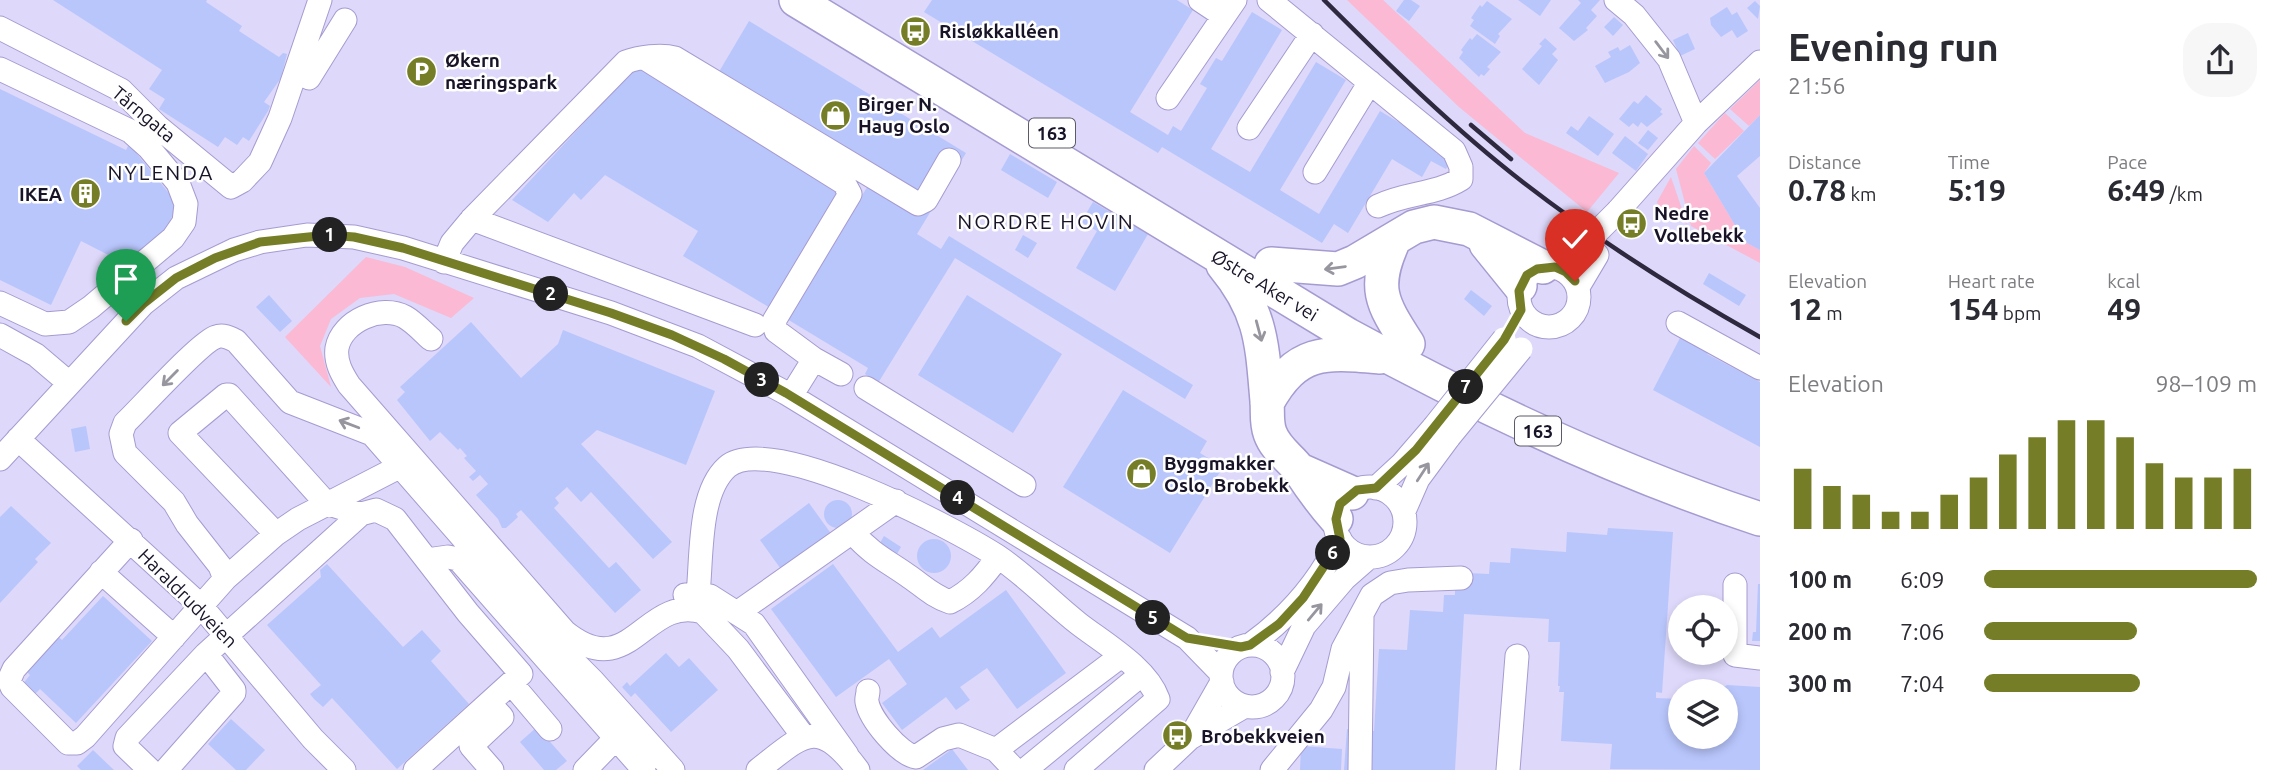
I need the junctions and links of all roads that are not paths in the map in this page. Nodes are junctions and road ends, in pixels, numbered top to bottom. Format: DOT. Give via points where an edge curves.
graph roads {
  1 [pos="320,0"];
  2 [pos="796,0"];
  3 [pos="833,0"];
  4 [pos="1200,0"];
  5 [pos="1269,0"];
  6 [pos="1616,0"];
  7 [pos="1230,8"];
  8 [pos="345,20"];
  9 [pos="0,28"];
  10 [pos="1312,34"];
  11 [pos="646,59"];
  12 [pos="1760,62"];
  13 [pos="0,69"];
  14 [pos="309,78"];
  15 [pos="1370,82"];
  16 [pos="1168,99"];
  17 [pos="1696,124"];
  18 [pos="1249,128"];
  19 [pos="949,160"];
  20 [pos="1315,172"];
  21 [pos="1378,206"];
  22 [pos="472,219"];
  23 [pos="1394,240"];
  24 [pos="1590,251"];
  25 [pos="1212,253"];
  26 [pos="444,262"];
  27 [pos="1271,264"];
  28 [pos="1535,282"];
  29 [pos="1578,287"];
  30 [pos="0,303"];
  31 [pos="1678,323"];
  32 [pos="755,325"];
  33 [pos="1548,327"];
  34 [pos="0,335"];
  35 [pos="431,339"];
  36 [pos="1513,344"];
  37 [pos="1399,351"];
  38 [pos="814,359"];
  39 [pos="1760,368"];
  40 [pos="841,374"];
  41 [pos="69,383"];
  42 [pos="866,388"];
  43 [pos="791,396"];
  44 [pos="1267,403"];
  45 [pos="1442,432"];
  46 [pos="18,439"];
  47 [pos="0,458"];
  48 [pos="399,467"];
  49 [pos="1024,485"];
  50 [pos="1760,496"];
  51 [pos="896,502"];
  52 [pos="326,503"];
  53 [pos="1351,509"];
  54 [pos="1404,511"];
  55 [pos="361,514"];
  56 [pos="1760,519"];
  57 [pos="853,533"];
  58 [pos="276,534"];
  59 [pos="131,540"];
  60 [pos="998,556"];
  61 [pos="1369,557"];
  62 [pos="427,560"];
  63 [pos="101,572"];
  64 [pos="1461,578"];
  65 [pos="225,579"];
  66 [pos="1735,585"];
  67 [pos="698,594"];
  68 [pos="201,606"];
  69 [pos="500,607"];
  70 [pos="737,613"];
  71 [pos="1362,614"];
  72 [pos="559,622"];
  73 [pos="480,626"];
  74 [pos="174,636"];
  75 [pos="228,636"];
  76 [pos="1187,638"];
  77 [pos="1246,646"];
  78 [pos="206,654"];
  79 [pos="1121,656"];
  80 [pos="1517,656"];
  81 [pos="1760,658"];
  82 [pos="1282,671"];
  83 [pos="1142,674"];
  84 [pos="1222,678"];
  85 [pos="511,683"];
  86 [pos="868,691"];
  87 [pos="489,703"];
  88 [pos="1245,706"];
  89 [pos="550,729"];
  90 [pos="616,738"];
  91 [pos="799,738"];
  92 [pos="1190,738"];
  93 [pos="827,740"];
  94 [pos="996,750"];
  95 [pos="853,762"];
  96 [pos="421,768"];
  97 [pos="150,770"];
  98 [pos="166,770"];
  99 [pos="344,770"];
  100 [pos="492,770"];
  101 [pos="585,770"];
  102 [pos="644,770"];
  103 [pos="673,770"];
  104 [pos="758,770"];
  105 [pos="1015,770"];
  106 [pos="1025,770"];
  107 [pos="1076,770"];
  108 [pos="1156,770"];
  109 [pos="1272,770"];
  110 [pos="1360,770"];
  111 [pos="1508,770"];
  1 -- 9 [label="street, Tårngata" via="260,162 231,187 121,90"];
  2 -- 25 [label="highway, Østre Aker vei / 163"];
  3 -- 27 [label="highway, Østre Aker vei / 163"];
  4 -- 7 [label="street"];
  5 -- 10 [label="street"];
  6 -- 17 [label="street, one-way" via="1669,59"];
  7 -- 16 [label="street"];
  8 -- 14 [label="street"];
  10 -- 15 [label="street"];
  10 -- 18 [label="street"];
  11 -- 19 [label="street" via="675,58 918,204 926,200"];
  11 -- 22 [label="street" via="626,62"];
  11 -- 38 [label="street" via="849,188 850,194 774,321 776,331"];
  12 -- 17 [label="street"];
  13 -- 30 [label="street" via="130,131 178,183 186,204 184,222 173,238 69,322 45,324"];
  15 -- 20 [label="street"];
  15 -- 21 [label="street" via="1454,151 1461,167 1461,179 1446,188 1398,196"];
  17 -- 24 [label="street" via="1660,167 1647,195"];
  22 -- 26 [label="street" via="452,243"];
  22 -- 32 [label="street"];
  23 -- 27 [label="highway, one-way" via="1338,269"];
  23 -- 28 [label="highway" via="1414,227 1434,222 1458,225 1500,243"];
  23 -- 37 [label="highway" via="1380,283"];
  24 -- 28 [label="street"];
  24 -- 29 [label="street"];
  25 -- 37 [label="highway, Østre Aker vei / 163"];
  25 -- 44 [label="highway, one-way" via="1236,281 1255,316 1262,338"];
  26 -- 41 [label="street" via="378,242 328,235 281,238 234,250 194,267 158,291"];
  26 -- 43 [label="street" via="672,335"];
  27 -- 37 [label="highway, Østre Aker vei / 163"];
  28 -- 29 [label="street" via="1566,272"];
  28 -- 33 [label="street" via="1532,323"];
  28 -- 36 [label="street"];
  29 -- 33 [label="street" via="1574,314 1563,324"];
  31 -- 39 [label="street"];
  33 -- 36 [label="street"];
  34 -- 41 [label="street" via="36,355"];
  35 -- 72 [label="street" via="405,317 376,313 350,327 337,348 339,368 349,385"];
  36 -- 45 [label="street, bridge"];
  37 -- 44 [label="highway" via="1308,359 1290,369"];
  37 -- 50 [label="highway, Østre Aker vei / 163" via="1642,453"];
  37 -- 56 [label="highway, Østre Aker vei / 163" via="1506,417"];
  38 -- 40 [label="street"];
  38 -- 43 [label="street"];
  41 -- 46 [label="street"];
  42 -- 49 [label="street"];
  43 -- 76 [label="street"];
  44 -- 53 [label="highway" via="1274,442 1299,469"];
  45 -- 53 [label="street"];
  54 -- 45 [label="street, one-way"];
  46 -- 47 [label="street"];
  46 -- 59 [label="street, Haraldrudveien"];
  48 -- 52 [label="street"];
  48 -- 65 [label="street, one-way" via="372,434 290,402 236,341 216,336 125,423 121,435 125,453 174,502"];
  48 -- 103 [label="street"];
  51 -- 57 [label="street"];
  51 -- 60 [label="street"];
  51 -- 67 [label="street" via="861,486 772,459 749,458 729,465 708,498"];
  52 -- 55 [label="street"];
  52 -- 58 [label="street"];
  52 -- 58 [label="street" via="229,395 223,396 180,433"];
  53 -- 54 [label="street" via="1396,498"];
  53 -- 61 [label="street" via="1349,550"];
  53 -- 77 [label="street" via="1322,573 1303,598 1279,624"];
  54 -- 61 [label="street" via="1405,530 1395,547"];
  55 -- 62 [label="street" via="387,513"];
  55 -- 75 [label="street"];
  57 -- 60 [label="street" via="879,560 934,597 950,602 984,577"];
  57 -- 70 [label="street"];
  58 -- 65 [label="street"];
  59 -- 63 [label="street"];
  59 -- 68 [label="street, Haraldrudveien"];
  60 -- 79 [label="street"];
  82 -- 61 [label="street, one-way" via="1304,626"];
  62 -- 69 [label="street" via="458,559"];
  62 -- 73 [label="street"];
  63 -- 74 [label="street"];
  63 -- 74 [label="street" via="9,680 68,743 85,737"];
  64 -- 71 [label="street" via="1390,583 1372,595"];
  65 -- 68 [label="street"];
  66 -- 81 [label="street" via="1735,656"];
  67 -- 70 [label="street" via="723,602"];
  67 -- 72 [label="street" via="673,595 606,634 582,633"];
  68 -- 74 [label="street"];
  68 -- 75 [label="street, Haraldrudveien"];
  69 -- 73 [label="street"];
  69 -- 90 [label="street"];
  70 -- 93 [label="street"];
  70 -- 95 [label="street" via="754,624"];
  71 -- 109 [label="street" via="1343,649 1335,687"];
  71 -- 110 [label="street"];
  72 -- 91 [label="street" via="576,640 598,649 622,645 678,609 708,615 738,649"];
  73 -- 85 [label="street" via="521,674"];
  75 -- 78 [label="street"];
  75 -- 99 [label="street, Haraldrudveien"];
  76 -- 77 [label="street"];
  76 -- 84 [label="street"];
  77 -- 82 [label="street" via="1271,652"];
  77 -- 84 [label="street" via="1227,657"];
  78 -- 97 [label="street" via="127,738 124,746"];
  78 -- 98 [label="street" via="234,693"];
  79 -- 83 [label="street"];
  79 -- 94 [label="street"];
  80 -- 111 [label="street"];
  82 -- 88 [label="street" via="1281,686 1273,699"];
  83 -- 106 [label="street"];
  83 -- 107 [label="street" via="1153,685 1157,699"];
  84 -- 88 [label="street" via="1230,697"];
  84 -- 92 [label="street"];
  85 -- 87 [label="street"];
  85 -- 89 [label="street"];
  86 -- 94 [label="street" via="867,704 892,743 908,755 916,757 943,739 959,735"];
  87 -- 96 [label="street"];
  87 -- 100 [label="street" via="502,717 471,746"];
  88 -- 92 [label="street"];
  90 -- 101 [label="street"];
  90 -- 102 [label="street"];
  91 -- 93 [label="street"];
  91 -- 104 [label="street"];
  92 -- 108 [label="street"];
  93 -- 95 [label="street"];
  94 -- 105 [label="street"];
}
